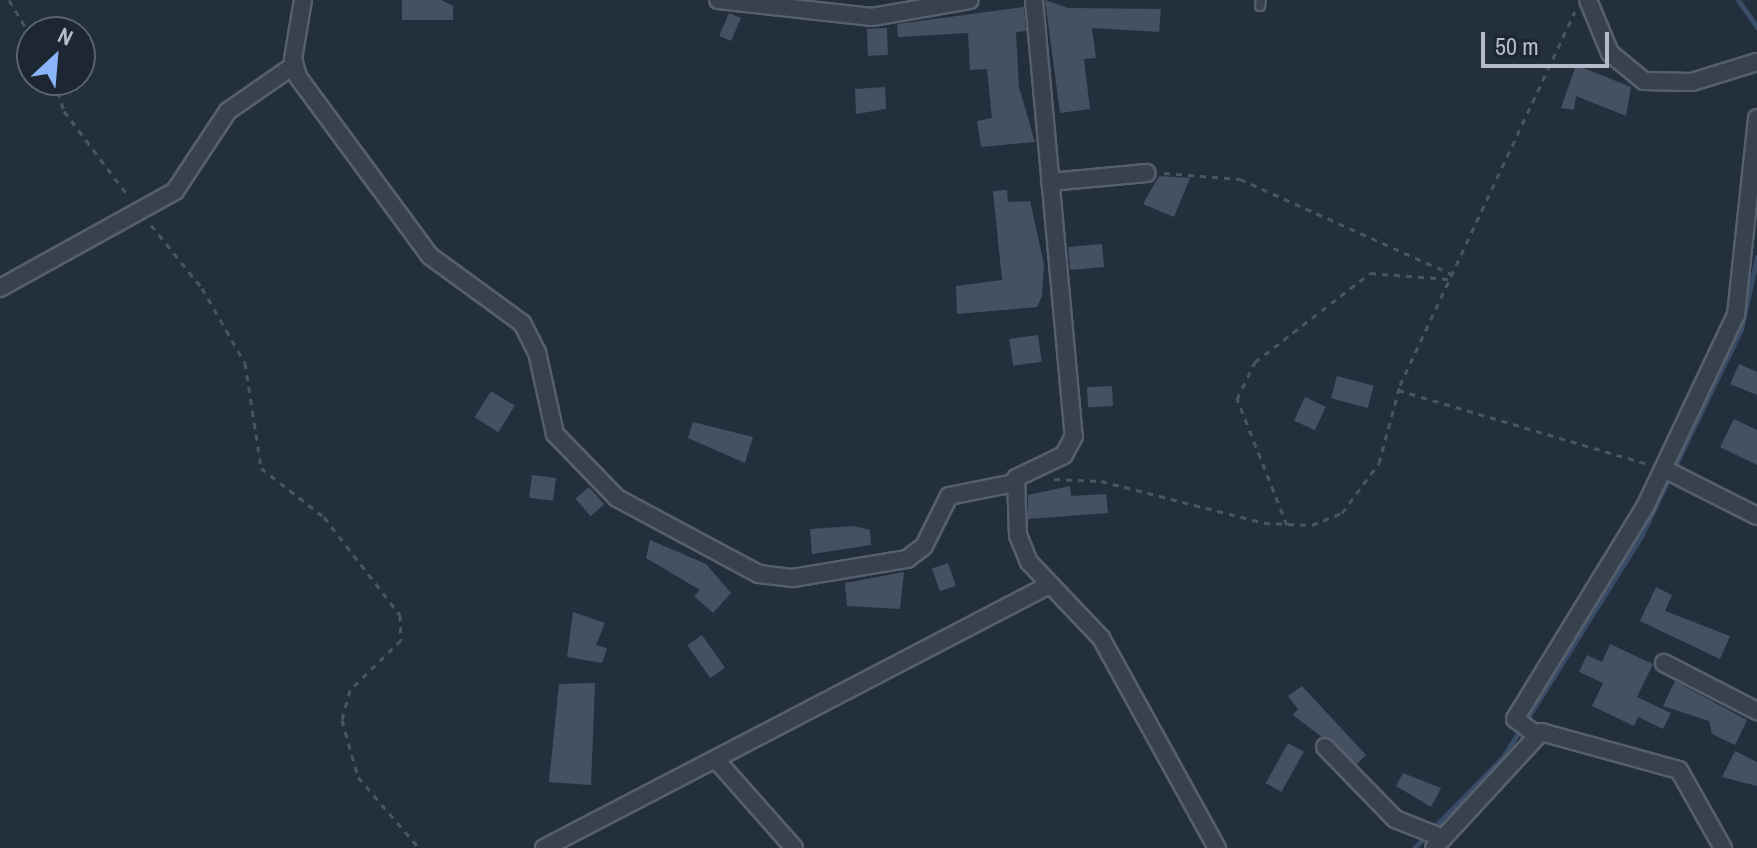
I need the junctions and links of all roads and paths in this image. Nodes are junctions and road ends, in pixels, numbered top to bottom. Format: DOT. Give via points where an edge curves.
graph roads {
  1 [pos="303,0"];
  2 [pos="718,0"];
  3 [pos="970,0"];
  4 [pos="1034,0"];
  5 [pos="1580,0"];
  6 [pos="1588,0"];
  7 [pos="1757,62"];
  8 [pos="293,66"];
  9 [pos="59,96"];
  10 [pos="1757,118"];
  11 [pos="1147,173"];
  12 [pos="1755,177"];
  13 [pos="1050,182"];
  14 [pos="140,211"];
  15 [pos="1754,228"];
  16 [pos="1451,274"];
  17 [pos="1448,279"];
  18 [pos="0,288"];
  19 [pos="1398,390"];
  20 [pos="1664,469"];
  21 [pos="1045,480"];
  22 [pos="1014,483"];
  23 [pos="1757,516"];
  24 [pos="1287,526"];
  25 [pos="1049,585"];
  26 [pos="1664,663"];
  27 [pos="1757,711"];
  28 [pos="1535,734"];
  29 [pos="1325,747"];
  30 [pos="718,762"];
  31 [pos="1438,843"];
  32 [pos="419,848"];
  33 [pos="544,848"];
  34 [pos="794,848"];
  35 [pos="1217,848"];
  36 [pos="1723,848"];
  1 -- 8 [label="street"];
  2 -- 3 [label="street" via="872,17"];
  4 -- 13 [label="street"];
  5 -- 16 [label="path"];
  6 -- 7 [label="street" via="1610,53 1644,81 1692,82"];
  8 -- 14 [label="street" via="234,104 183,181"];
  8 -- 22 [label="street" via="430,256 522,323 537,352 555,434 617,498 759,574 793,578 907,559 924,546 949,496"];
  9 -- 14 [label="path" via="64,111"];
  10 -- 12 [label="street"];
  11 -- 13 [label="street"];
  11 -- 16 [label="path" via="1240,179"];
  12 -- 15 [label="street"];
  13 -- 22 [label="street" via="1073,443 1061,456 1027,468"];
  14 -- 18 [label="street"];
  14 -- 32 [label="path" via="202,288 245,363 261,468 324,517 400,615 401,640 350,690 342,720 358,777"];
  15 -- 20 [label="street" via="1736,315"];
  16 -- 17 [label="path"];
  17 -- 19 [label="path"];
  17 -- 24 [label="path" via="1370,273 1255,362 1237,399"];
  19 -- 20 [label="path"];
  19 -- 24 [label="path" via="1384,448 1364,489 1332,520"];
  20 -- 23 [label="street"];
  20 -- 28 [label="street" via="1515,719"];
  21 -- 24 [label="path" via="1101,481 1231,519"];
  22 -- 25 [label="street" via="1018,535"];
  25 -- 30 [label="street"];
  25 -- 35 [label="street" via="1101,638"];
  26 -- 27 [label="street"];
  28 -- 31 [label="street"];
  28 -- 36 [label="street" via="1679,770"];
  29 -- 31 [label="street" via="1395,819"];
  30 -- 33 [label="street"];
  30 -- 34 [label="street"];
}
